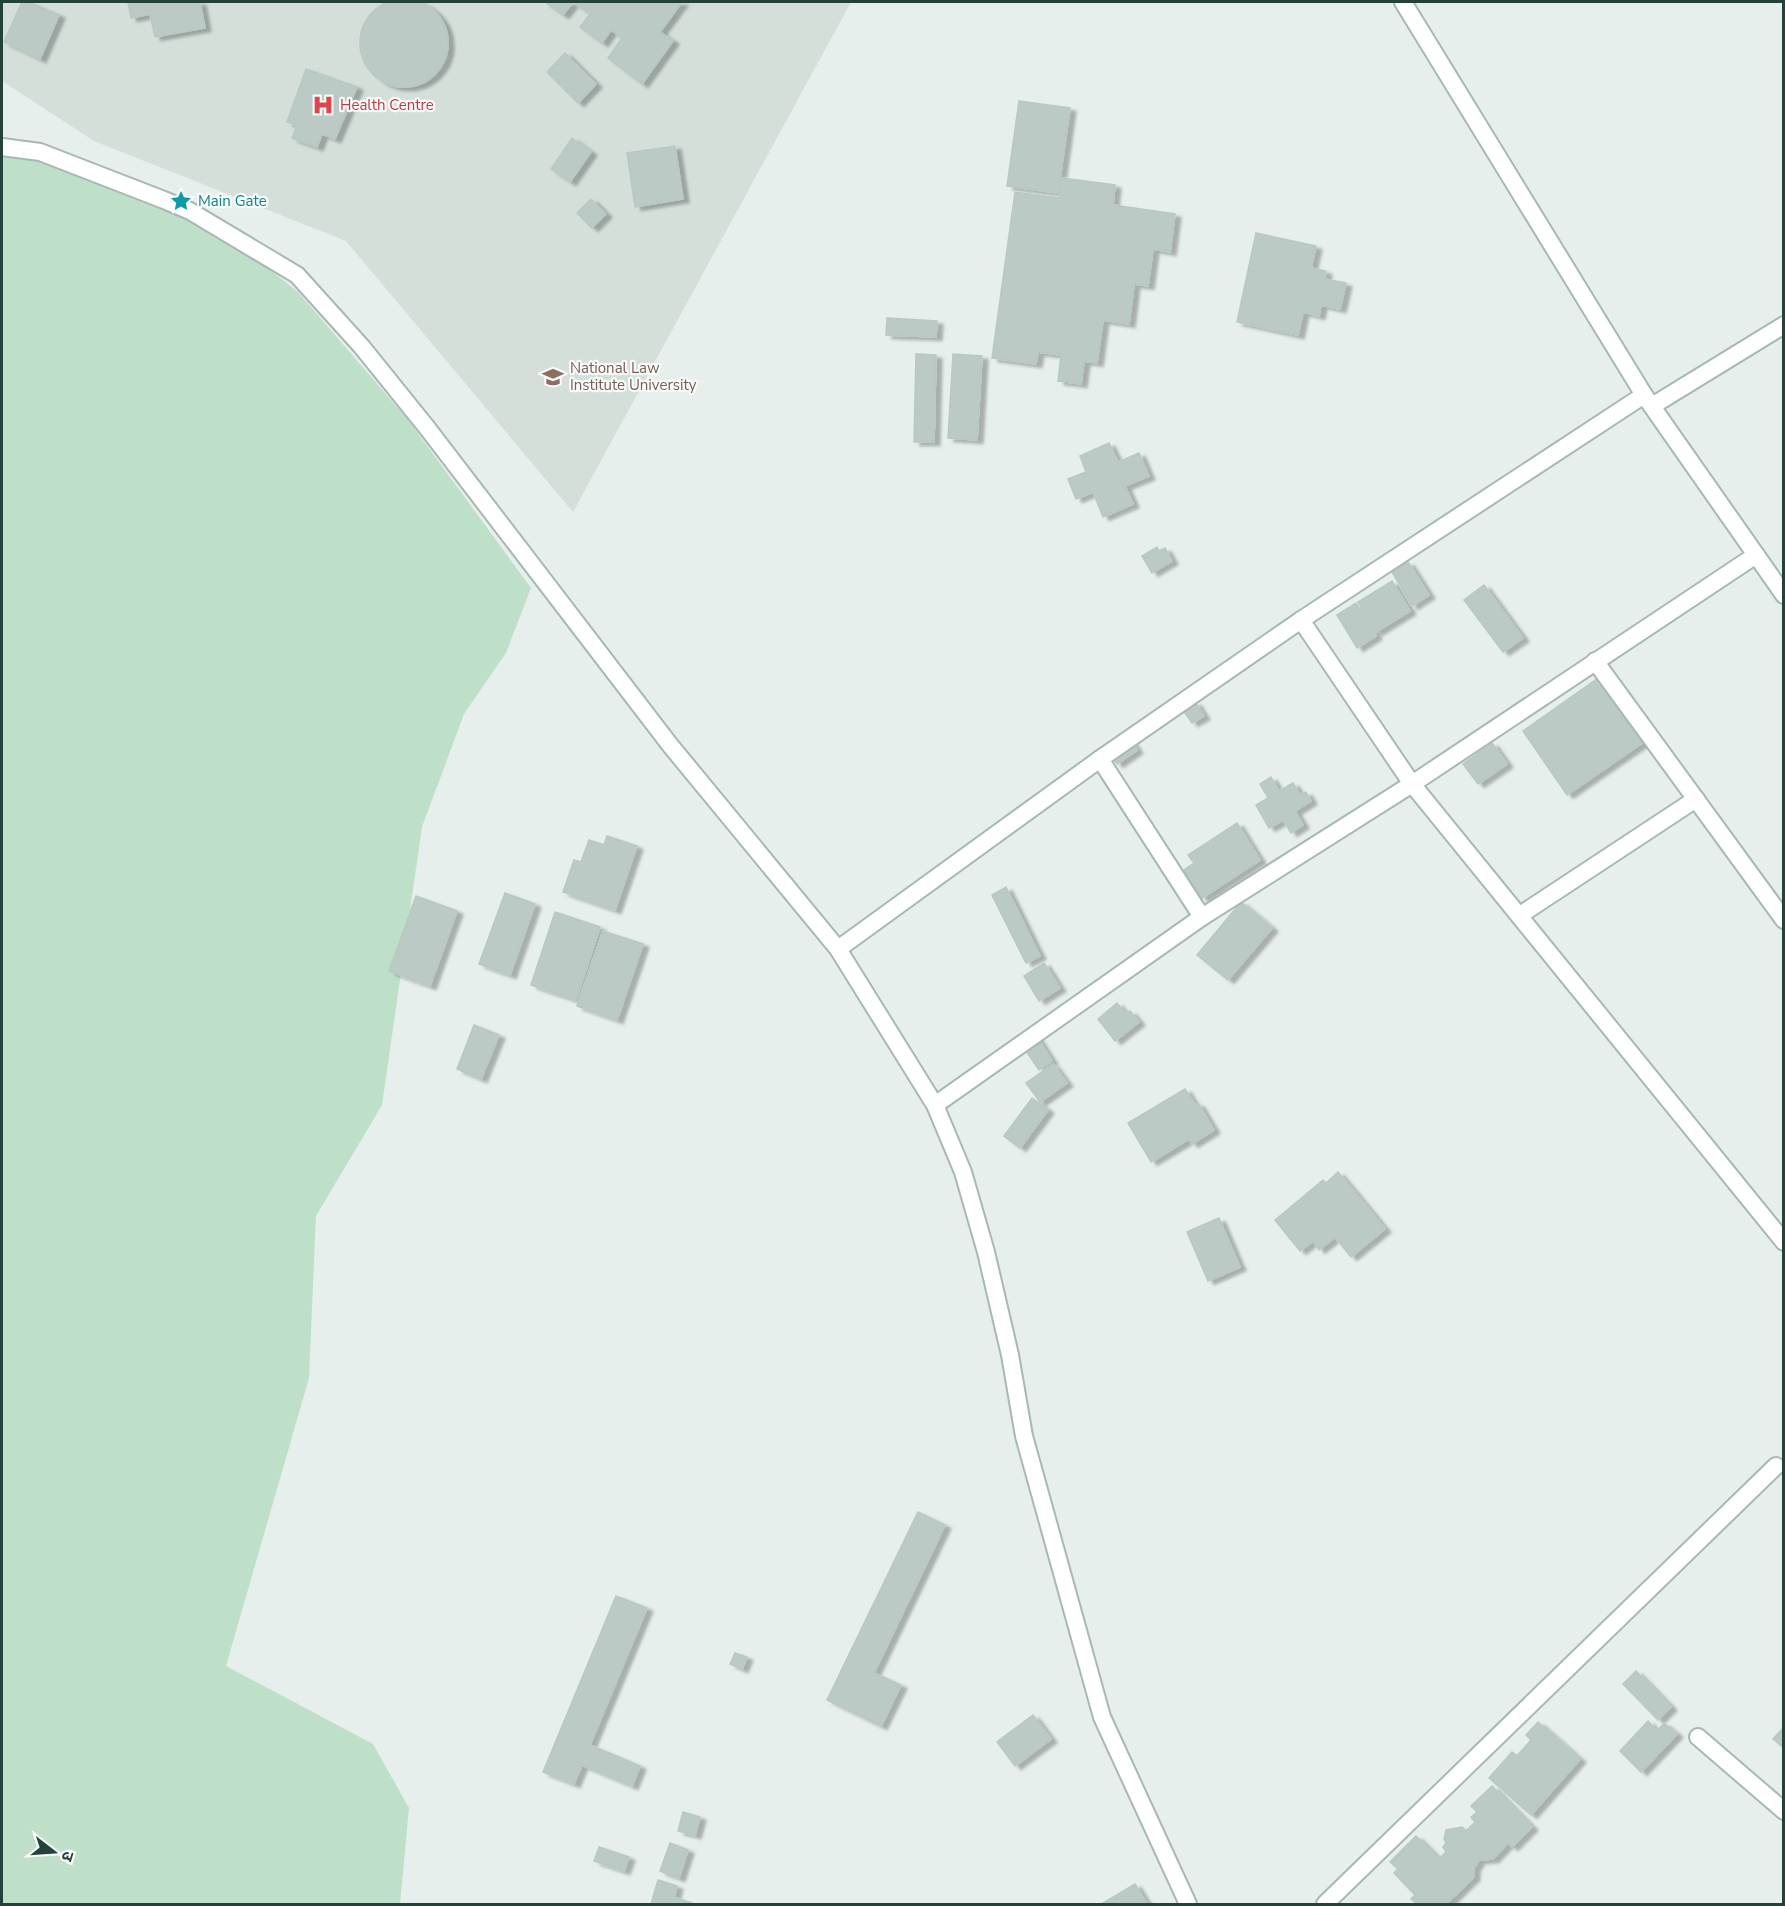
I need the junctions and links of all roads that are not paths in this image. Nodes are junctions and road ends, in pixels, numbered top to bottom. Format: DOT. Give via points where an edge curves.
graph roads {
  1 [pos="1403,2"];
  2 [pos="2,147"];
  3 [pos="1784,325"];
  4 [pos="1648,400"];
  5 [pos="1756,555"];
  6 [pos="1784,595"];
  7 [pos="1301,620"];
  8 [pos="1595,661"];
  9 [pos="1100,759"];
  10 [pos="1412,784"];
  11 [pos="1696,800"];
  12 [pos="1520,915"];
  13 [pos="1202,917"];
  14 [pos="1784,920"];
  15 [pos="838,950"];
  16 [pos="935,1105"];
  17 [pos="1784,1242"];
  18 [pos="1776,1466"];
  19 [pos="1698,1737"];
  20 [pos="1784,1811"];
  21 [pos="1188,1905"];
  22 [pos="1324,1905"];
  1 -- 4 [label="street"];
  2 -- 15 [label="street" via="40,152 190,211 297,275 428,429 670,745"];
  3 -- 4 [label="street"];
  4 -- 5 [label="street"];
  4 -- 7 [label="street"];
  5 -- 6 [label="street"];
  5 -- 8 [label="street"];
  7 -- 9 [label="street"];
  7 -- 10 [label="street"];
  8 -- 10 [label="street"];
  8 -- 11 [label="street"];
  9 -- 13 [label="street"];
  9 -- 15 [label="street"];
  10 -- 12 [label="street"];
  10 -- 13 [label="street"];
  11 -- 12 [label="street"];
  11 -- 14 [label="street"];
  12 -- 17 [label="street"];
  13 -- 16 [label="street"];
  15 -- 16 [label="street"];
  16 -- 21 [label="street" via="963,1172 986,1252 1024,1436 1102,1717"];
  18 -- 22 [label="street"];
  19 -- 20 [label="street"];
}
